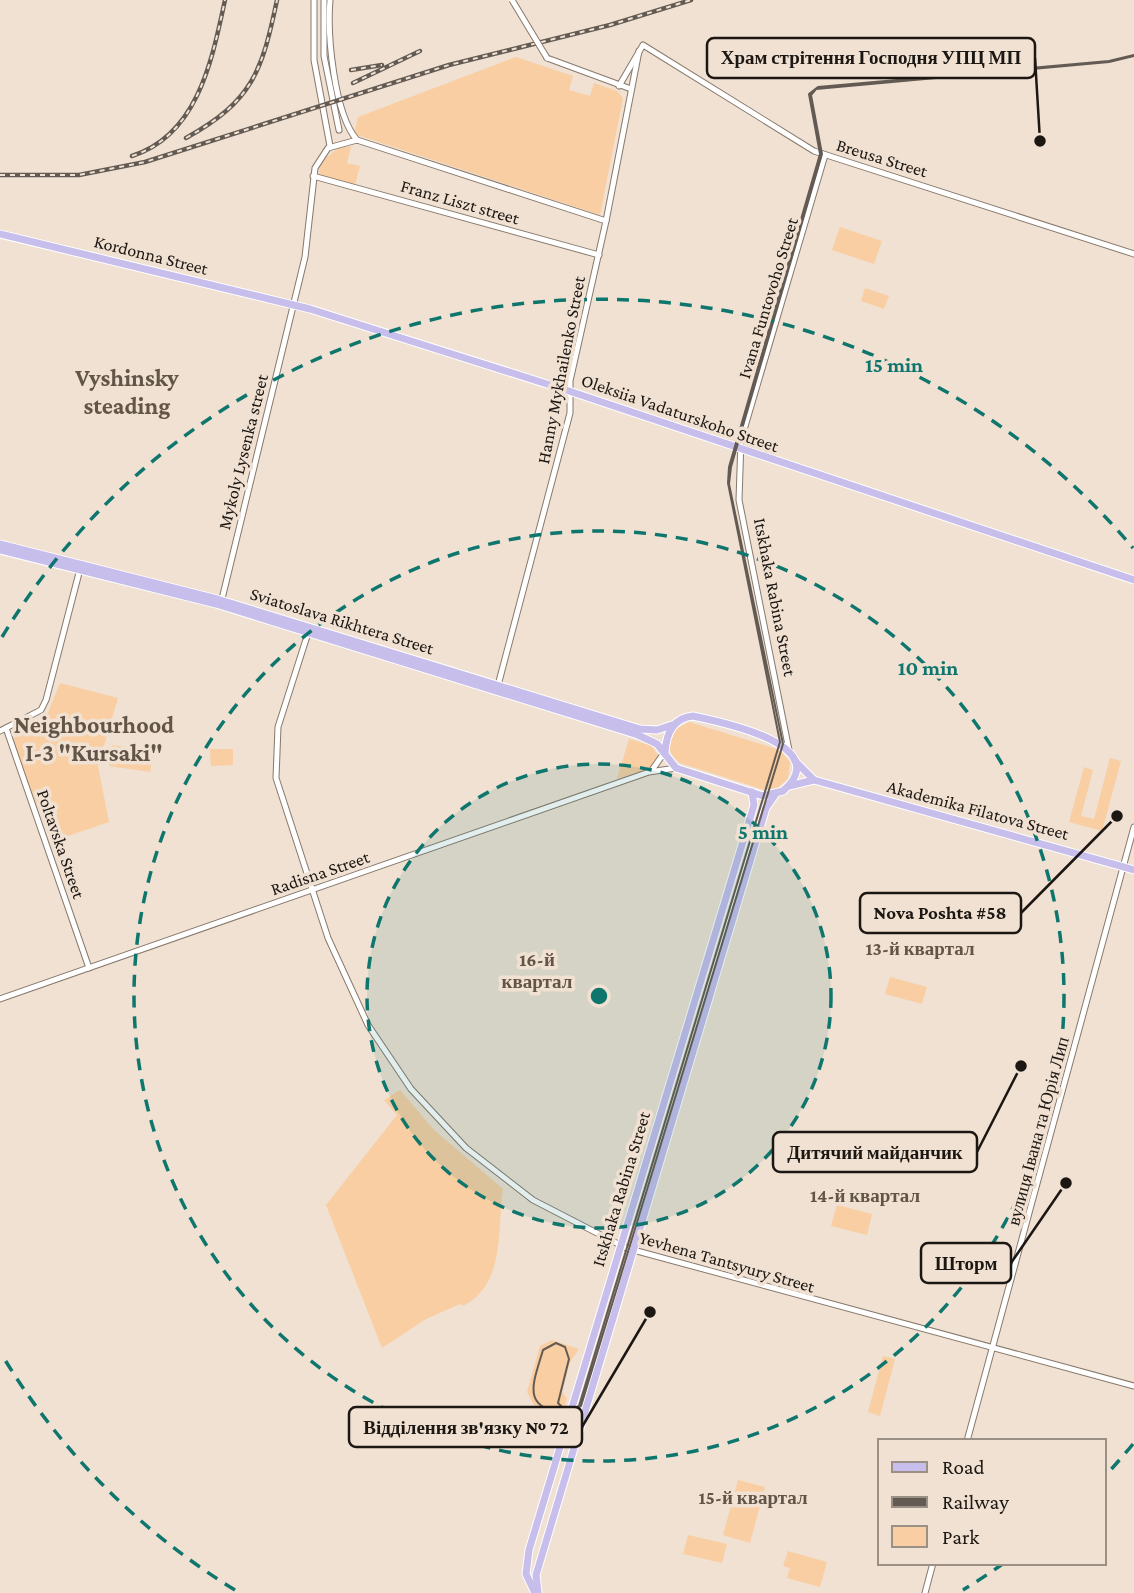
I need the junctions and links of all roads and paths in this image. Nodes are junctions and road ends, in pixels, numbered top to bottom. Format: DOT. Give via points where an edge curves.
graph roads {
  1 [pos="314,0"];
  2 [pos="324,0"];
  3 [pos="330,0"];
  4 [pos="512,0"];
  5 [pos="641,48"];
  6 [pos="619,86"];
  7 [pos="631,89"];
  8 [pos="348,127"];
  9 [pos="329,130"];
  10 [pos="339,130"];
  11 [pos="357,140"];
  12 [pos="330,146"];
  13 [pos="825,155"];
  14 [pos="313,176"];
  15 [pos="606,221"];
  16 [pos="0,234"];
  17 [pos="1134,254"];
  18 [pos="599,255"];
  19 [pos="294,305"];
  20 [pos="569,391"];
  21 [pos="739,449"];
  22 [pos="0,544"];
  23 [pos="0,550"];
  24 [pos="80,569"];
  25 [pos="1134,580"];
  26 [pos="221,603"];
  27 [pos="309,630"];
  28 [pos="497,688"];
  29 [pos="673,725"];
  30 [pos="3,730"];
  31 [pos="665,753"];
  32 [pos="791,753"];
  33 [pos="676,768"];
  34 [pos="649,772"];
  35 [pos="814,780"];
  36 [pos="789,786"];
  37 [pos="752,792"];
  38 [pos="775,795"];
  39 [pos="1134,827"];
  40 [pos="1125,867"];
  41 [pos="1134,870"];
  42 [pos="314,890"];
  43 [pos="89,968"];
  44 [pos="0,999"];
  45 [pos="619,1246"];
  46 [pos="633,1250"];
  47 [pos="992,1348"];
  48 [pos="1134,1386"];
  49 [pos="968,1439"];
  50 [pos="932,1565"];
  51 [pos="526,1566"];
  52 [pos="537,1572"];
  53 [pos="537,1593"];
  54 [pos="925,1593"];
  1 -- 9 [label="street" via="313,52"];
  2 -- 10 [label="street" via="324,56"];
  3 -- 8 [label="street" via="332,55"];
  4 -- 6 [label="street, bridge" via="547,58"];
  5 -- 6 [label="street"];
  5 -- 7 [label="street, Hanny Mykhailenko Street"];
  5 -- 13 [label="street, Breusa Street" via="806,148"];
  6 -- 7 [label="street"];
  7 -- 15 [label="street, Hanny Mykhailenko Street"];
  8 -- 10 [label="street"];
  8 -- 11 [label="street"];
  9 -- 10 [label="street"];
  9 -- 12 [label="street"];
  11 -- 12 [label="street"];
  11 -- 15 [label="street"];
  12 -- 14 [label="street"];
  13 -- 17 [label="street, Breusa Street"];
  13 -- 21 [label="street, Ivana Funtovoho Street"];
  14 -- 18 [label="street, Franz Liszt street"];
  14 -- 19 [label="street, Mykoly Lysenka street" via="308,241"];
  15 -- 18 [label="street, Hanny Mykhailenko Street"];
  16 -- 19 [label="main road, Kordonna Street"];
  18 -- 20 [label="street, Hanny Mykhailenko Street"];
  19 -- 20 [label="main road, Oleksiia Vadaturskoho Street"];
  19 -- 26 [label="street, Mykoly Lysenka street"];
  20 -- 21 [label="main road, Oleksiia Vadaturskoho Street"];
  20 -- 28 [label="street, Hanny Mykhailenko Street" via="567,425"];
  21 -- 25 [label="main road, Oleksiia Vadaturskoho Street"];
  21 -- 32 [label="street, Itskhaka Rabina Street" via="739,500"];
  22 -- 26 [label="main road, Sviatoslava Rikhtera Street"];
  23 -- 24 [label="main road, Sviatoslava Rikhtera Street"];
  24 -- 26 [label="main road, Sviatoslava Rikhtera Street"];
  24 -- 30 [label="street" via="46,700 41,710"];
  26 -- 27 [label="main road, Sviatoslava Rikhtera Street"];
  27 -- 28 [label="main road, Sviatoslava Rikhtera Street"];
  27 -- 42 [label="street, Yevhena Tantsyury Street" via="278,727 276,778"];
  28 -- 29 [label="main road, Sviatoslava Rikhtera Street" via="640,729"];
  28 -- 31 [label="main road, Sviatoslava Rikhtera Street" via="638,735"];
  29 -- 31 [label="main road"];
  29 -- 32 [label="main road, Sviatoslava Rikhtera Street" via="693,716 767,737"];
  30 -- 43 [label="street, Poltavska Street"];
  31 -- 33 [label="main road"];
  31 -- 34 [label="street"];
  32 -- 35 [label="main road"];
  32 -- 36 [label="main road" via="795,772"];
  33 -- 34 [label="street, Radisna Street"];
  33 -- 37 [label="main road"];
  34 -- 42 [label="street, Radisna Street"];
  35 -- 36 [label="main road, Akademika Filatova Street"];
  35 -- 40 [label="main road, Akademika Filatova Street"];
  36 -- 38 [label="main road, Akademika Filatova Street"];
  37 -- 38 [label="main road"];
  37 -- 45 [label="main road, Itskhaka Rabina Street" via="754,805"];
  38 -- 46 [label="main road, Itskhaka Rabina Street" via="766,808"];
  39 -- 40 [label="street, вулиця Івана та Юрія Лип"];
  40 -- 41 [label="main road, Akademika Filatova Street"];
  40 -- 47 [label="street, вулиця Івана та Юрія Лип"];
  42 -- 43 [label="street, Radisna Street"];
  42 -- 45 [label="street, Yevhena Tantsyury Street" via="350,990 411,1089 493,1171 564,1218"];
  43 -- 44 [label="street, Radisna Street"];
  45 -- 46 [label="street, Yevhena Tantsyury Street"];
  45 -- 51 [label="main road, Itskhaka Rabina Street"];
  46 -- 47 [label="street, Yevhena Tantsyury Street"];
  46 -- 52 [label="main road, Itskhaka Rabina Street"];
  47 -- 48 [label="street, Yevhena Tantsyury Street"];
  47 -- 49 [label="street, вулиця Івана та Юрія Лип"];
  50 -- 54 [label="street"];
  51 -- 52 [label="main road" via="529,1575"];
  51 -- 53 [label="main road, Itskhaka Rabina Street"];
  52 -- 53 [label="main road, Itskhaka Rabina Street"];
}
